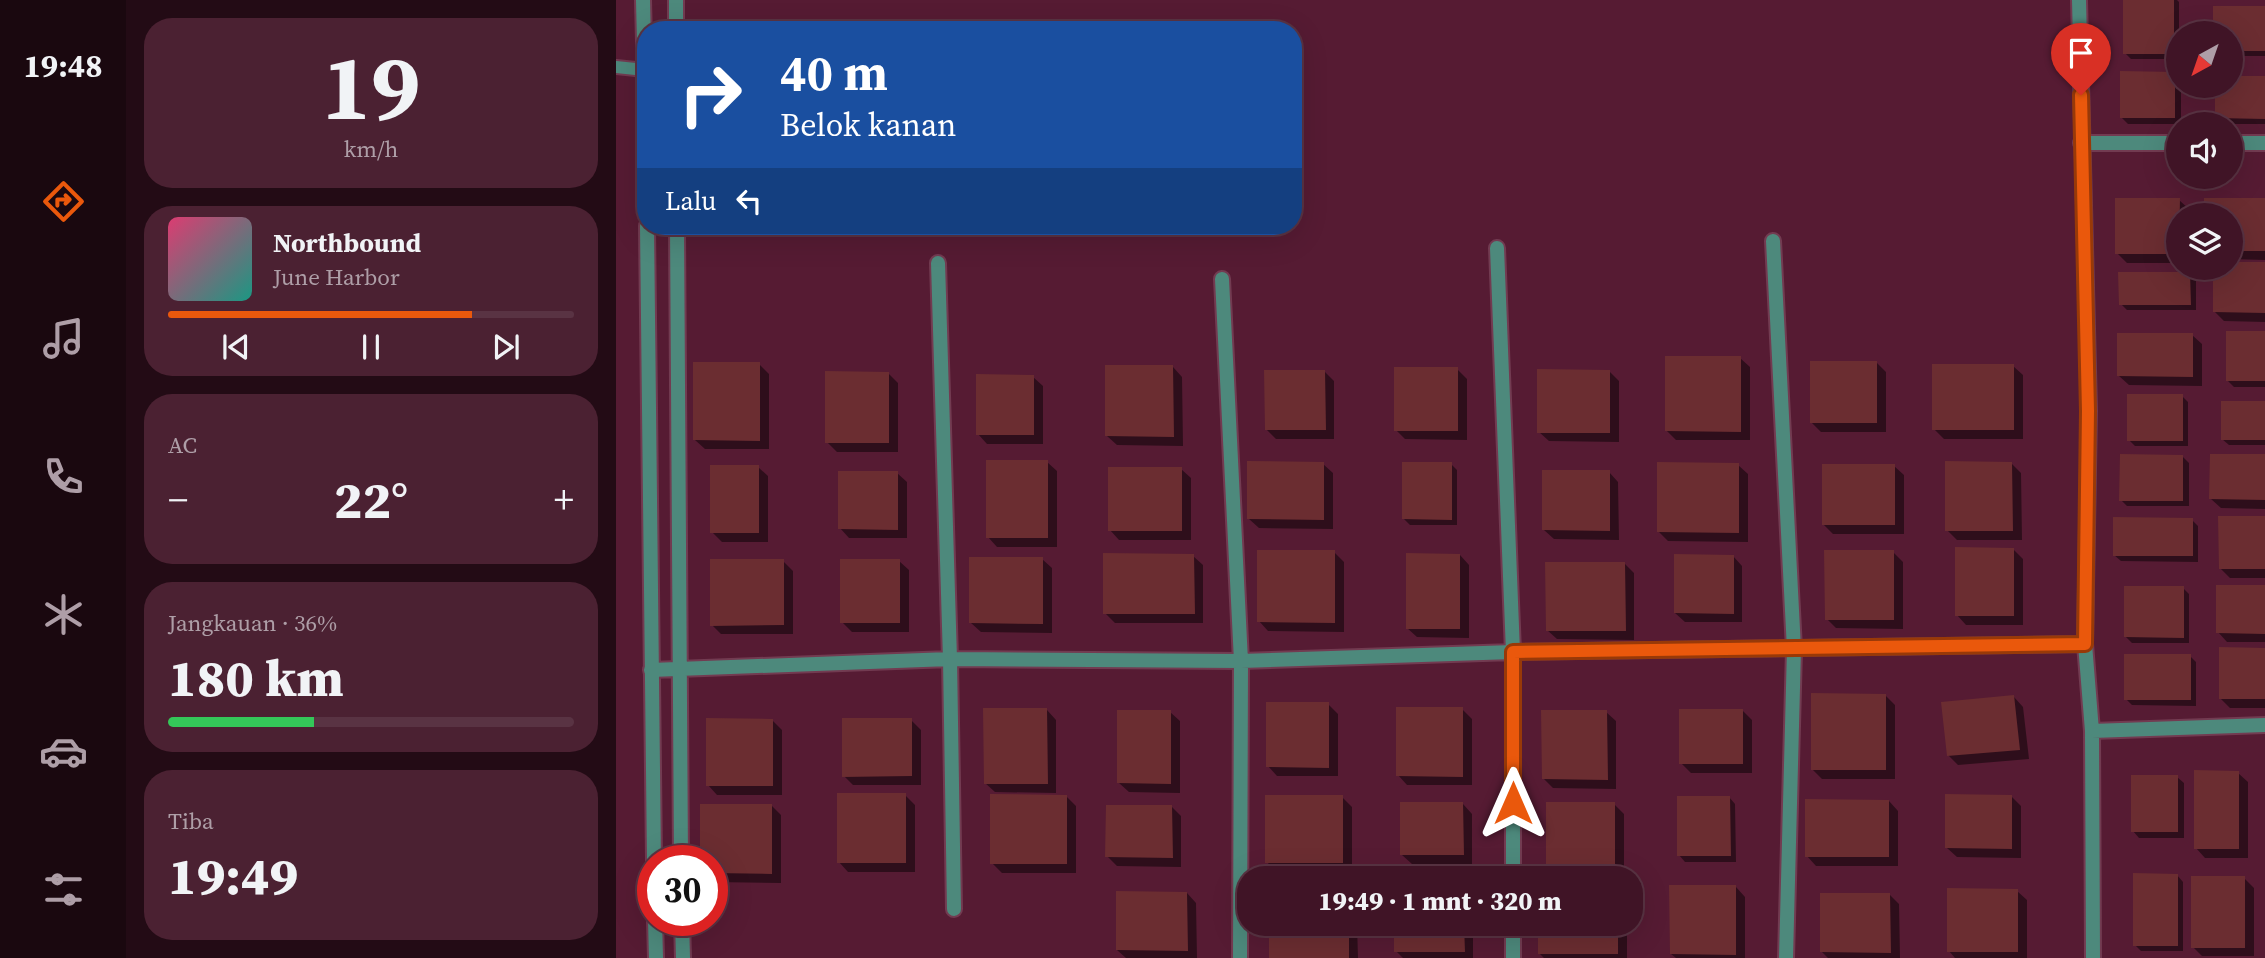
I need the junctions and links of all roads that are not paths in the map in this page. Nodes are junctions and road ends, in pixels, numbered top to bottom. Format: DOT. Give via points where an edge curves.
graph roads {
  1 [pos="643,0"];
  2 [pos="676,0"];
  3 [pos="2079,0"];
  4 [pos="644,21"];
  5 [pos="676,21"];
  6 [pos="616,67"];
  7 [pos="637,69"];
  8 [pos="2081,143"];
  9 [pos="2166,143"];
  10 [pos="2243,143"];
  11 [pos="2265,143"];
  12 [pos="647,235"];
  13 [pos="677,235"];
  14 [pos="1773,241"];
  15 [pos="1497,248"];
  16 [pos="939,263"];
  17 [pos="1222,279"];
  18 [pos="2085,644"];
  19 [pos="1794,649"];
  20 [pos="1513,652"];
  21 [pos="950,659"];
  22 [pos="1241,661"];
  23 [pos="651,670"];
  24 [pos="678,670"];
  25 [pos="2265,725"];
  26 [pos="2092,731"];
  27 [pos="654,845"];
  28 [pos="681,845"];
  29 [pos="1513,866"];
  30 [pos="954,909"];
  31 [pos="655,936"];
  32 [pos="682,936"];
  33 [pos="1513,936"];
  34 [pos="656,958"];
  35 [pos="683,958"];
  36 [pos="1240,958"];
  37 [pos="1513,958"];
  38 [pos="1786,958"];
  39 [pos="2093,958"];
  1 -- 4 [label="street"];
  2 -- 5 [label="street"];
  3 -- 8 [label="street"];
  6 -- 7 [label="lane"];
  8 -- 9 [label="street"];
  8 -- 18 [label="street" via="2088,411"];
  10 -- 11 [label="street"];
  12 -- 23 [label="street"];
  13 -- 24 [label="street"];
  14 -- 19 [label="street"];
  15 -- 20 [label="street"];
  16 -- 21 [label="street"];
  17 -- 22 [label="street"];
  18 -- 19 [label="street"];
  18 -- 26 [label="street"];
  19 -- 20 [label="street"];
  19 -- 38 [label="street"];
  20 -- 22 [label="street"];
  20 -- 29 [label="street"];
  21 -- 22 [label="street"];
  21 -- 24 [label="street"];
  21 -- 30 [label="street"];
  22 -- 36 [label="street"];
  23 -- 24 [label="street"];
  23 -- 27 [label="street"];
  24 -- 28 [label="street"];
  25 -- 26 [label="street"];
  26 -- 39 [label="street"];
  31 -- 34 [label="street"];
  32 -- 35 [label="street"];
  33 -- 37 [label="street"];
}
